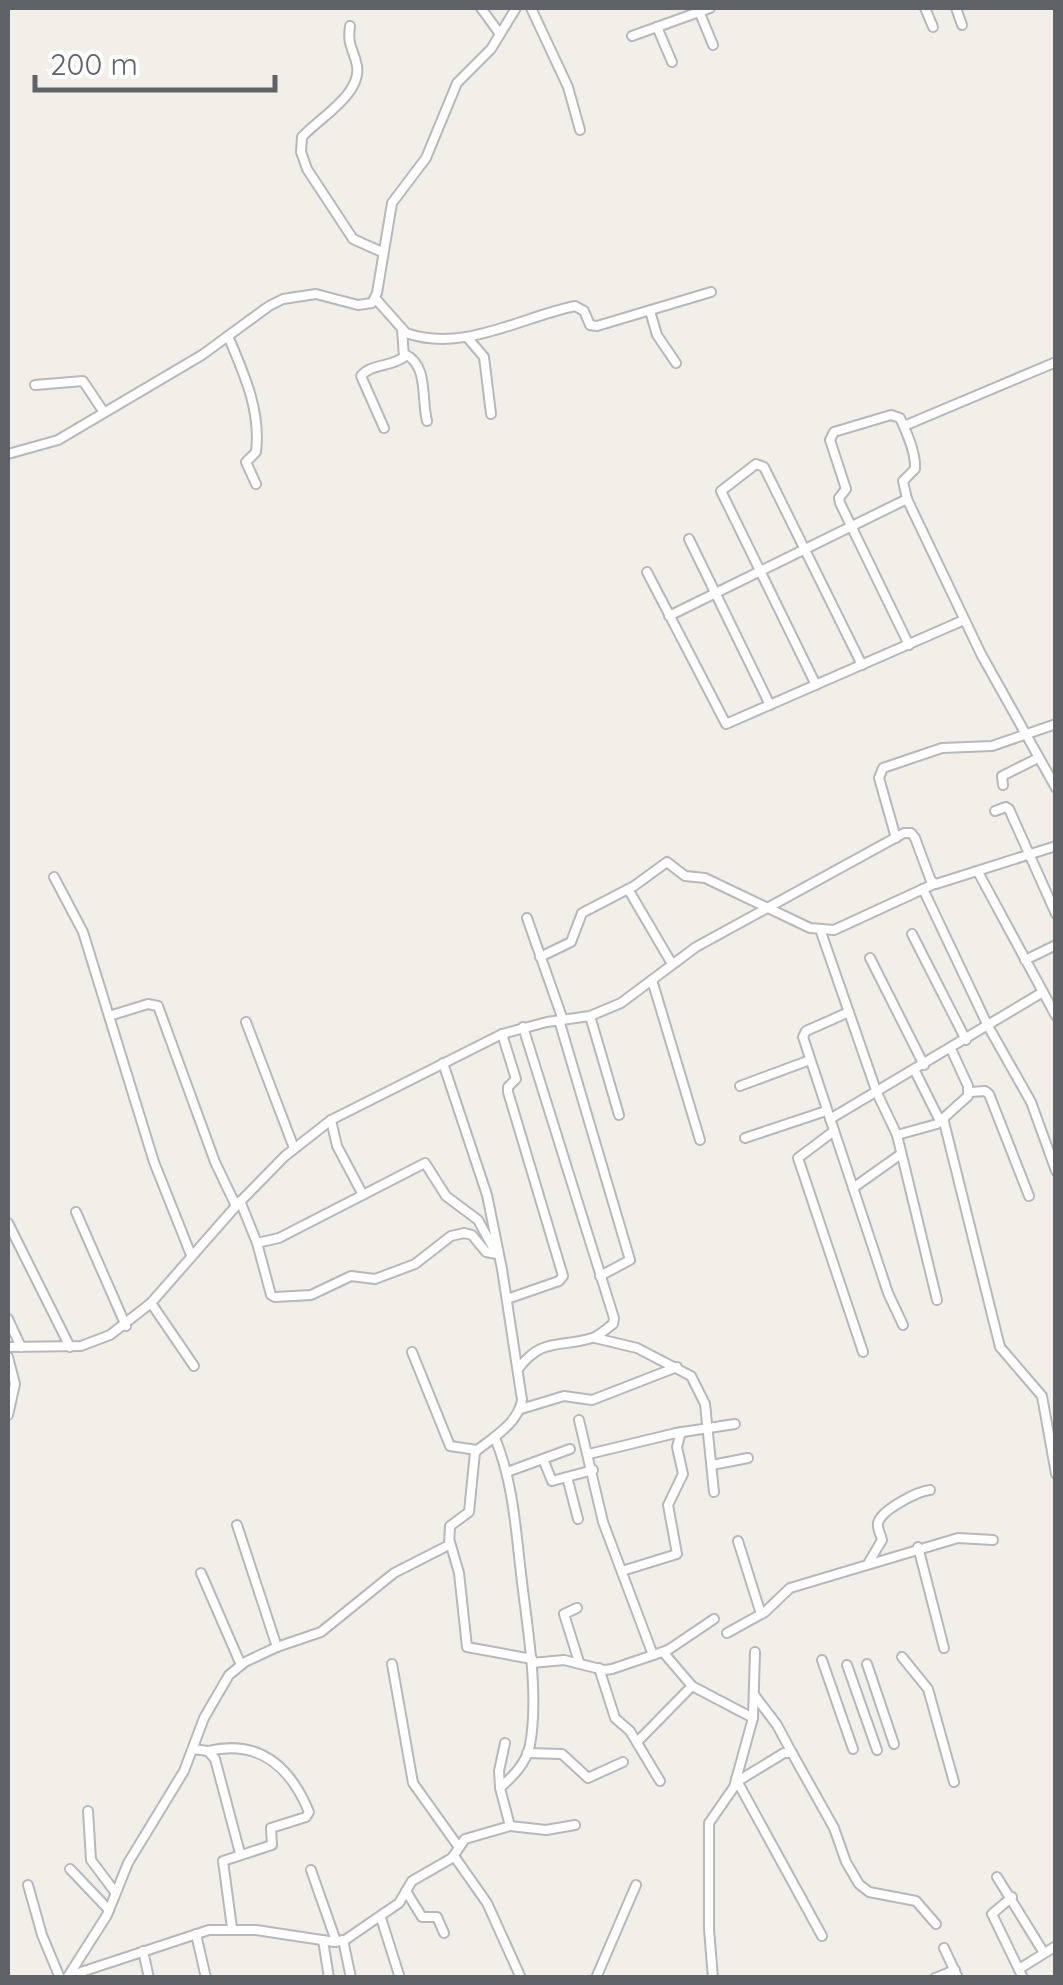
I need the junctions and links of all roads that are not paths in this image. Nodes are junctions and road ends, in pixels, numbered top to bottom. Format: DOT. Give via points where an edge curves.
graph roads {
  1 [pos="481,8"];
  2 [pos="516,8"];
  3 [pos="531,8"];
  4 [pos="710,8"];
  5 [pos="925,8"];
  6 [pos="956,8"];
  7 [pos="699,11"];
  8 [pos="962,25"];
  9 [pos="350,26"];
  10 [pos="657,27"];
  11 [pos="934,27"];
  12 [pos="500,34"];
  13 [pos="632,36"];
  14 [pos="712,45"];
  15 [pos="672,62"];
  16 [pos="580,130"];
  17 [pos="382,252"];
  18 [pos="711,292"];
  19 [pos="375,298"];
  20 [pos="650,311"];
  21 [pos="402,329"];
  22 [pos="228,336"];
  23 [pos="467,337"];
  24 [pos="405,354"];
  25 [pos="1056,362"];
  26 [pos="676,363"];
  27 [pos="35,385"];
  28 [pos="103,411"];
  29 [pos="492,414"];
  30 [pos="427,421"];
  31 [pos="904,426"];
  32 [pos="384,428"];
  33 [pos="8,454"];
  34 [pos="256,484"];
  35 [pos="908,499"];
  36 [pos="852,526"];
  37 [pos="688,538"];
  38 [pos="807,549"];
  39 [pos="761,571"];
  40 [pos="647,572"];
  41 [pos="715,593"];
  42 [pos="669,616"];
  43 [pos="964,620"];
  44 [pos="909,644"];
  45 [pos="862,665"];
  46 [pos="816,686"];
  47 [pos="770,705"];
  48 [pos="1056,724"];
  49 [pos="1024,734"];
  50 [pos="1038,758"];
  51 [pos="1004,785"];
  52 [pos="1056,788"];
  53 [pos="995,811"];
  54 [pos="896,838"];
  55 [pos="1056,846"];
  56 [pos="1028,857"];
  57 [pos="978,872"];
  58 [pos="54,877"];
  59 [pos="934,884"];
  60 [pos="628,889"];
  61 [pos="923,889"];
  62 [pos="765,909"];
  63 [pos="1056,914"];
  64 [pos="527,918"];
  65 [pos="821,932"];
  66 [pos="912,934"];
  67 [pos="1056,945"];
  68 [pos="540,957"];
  69 [pos="870,958"];
  70 [pos="1025,960"];
  71 [pos="672,964"];
  72 [pos="652,980"];
  73 [pos="1043,992"];
  74 [pos="849,1012"];
  75 [pos="110,1016"];
  76 [pos="590,1016"];
  77 [pos="1056,1016"];
  78 [pos="561,1020"];
  79 [pos="246,1022"];
  80 [pos="988,1026"];
  81 [pos="523,1028"];
  82 [pos="502,1034"];
  83 [pos="966,1040"];
  84 [pos="950,1049"];
  85 [pos="810,1060"];
  86 [pos="443,1063"];
  87 [pos="924,1065"];
  88 [pos="915,1070"];
  89 [pos="740,1086"];
  90 [pos="970,1092"];
  91 [pos="877,1093"];
  92 [pos="619,1114"];
  93 [pos="828,1115"];
  94 [pos="942,1119"];
  95 [pos="330,1120"];
  96 [pos="834,1131"];
  97 [pos="897,1135"];
  98 [pos="745,1138"];
  99 [pos="700,1140"];
  100 [pos="294,1148"];
  101 [pos="901,1154"];
  102 [pos="1056,1170"];
  103 [pos="852,1188"];
  104 [pos="363,1195"];
  105 [pos="1028,1196"];
  106 [pos="238,1204"];
  107 [pos="76,1212"];
  108 [pos="8,1223"];
  109 [pos="257,1243"];
  110 [pos="191,1255"];
  111 [pos="499,1258"];
  112 [pos="600,1276"];
  113 [pos="507,1299"];
  114 [pos="937,1300"];
  115 [pos="151,1303"];
  116 [pos="8,1319"];
  117 [pos="903,1325"];
  118 [pos="126,1326"];
  119 [pos="594,1338"];
  120 [pos="70,1346"];
  121 [pos="8,1347"];
  122 [pos="21,1347"];
  123 [pos="412,1352"];
  124 [pos="863,1352"];
  125 [pos="8,1356"];
  126 [pos="194,1366"];
  127 [pos="676,1367"];
  128 [pos="517,1370"];
  129 [pos="521,1409"];
  130 [pos="8,1415"];
  131 [pos="580,1420"];
  132 [pos="735,1424"];
  133 [pos="709,1428"];
  134 [pos="681,1432"];
  135 [pos="495,1438"];
  136 [pos="570,1448"];
  137 [pos="477,1450"];
  138 [pos="589,1454"];
  139 [pos="748,1458"];
  140 [pos="543,1459"];
  141 [pos="712,1465"];
  142 [pos="593,1470"];
  143 [pos="507,1472"];
  144 [pos="1056,1474"];
  145 [pos="567,1477"];
  146 [pos="930,1490"];
  147 [pos="714,1492"];
  148 [pos="578,1518"];
  149 [pos="237,1525"];
  150 [pos="993,1540"];
  151 [pos="738,1541"];
  152 [pos="450,1542"];
  153 [pos="918,1548"];
  154 [pos="868,1562"];
  155 [pos="622,1570"];
  156 [pos="201,1572"];
  157 [pos="577,1608"];
  158 [pos="761,1614"];
  159 [pos="714,1618"];
  160 [pos="727,1633"];
  161 [pos="277,1647"];
  162 [pos="944,1648"];
  163 [pos="754,1652"];
  164 [pos="658,1653"];
  165 [pos="902,1657"];
  166 [pos="822,1660"];
  167 [pos="532,1661"];
  168 [pos="579,1662"];
  169 [pos="392,1664"];
  170 [pos="867,1664"];
  171 [pos="241,1665"];
  172 [pos="847,1665"];
  173 [pos="599,1668"];
  174 [pos="692,1686"];
  175 [pos="755,1696"];
  176 [pos="753,1718"];
  177 [pos="637,1742"];
  178 [pos="504,1743"];
  179 [pos="894,1744"];
  180 [pos="193,1749"];
  181 [pos="854,1749"];
  182 [pos="208,1750"];
  183 [pos="877,1750"];
  184 [pos="528,1753"];
  185 [pos="792,1753"];
  186 [pos="623,1762"];
  187 [pos="737,1780"];
  188 [pos="660,1781"];
  189 [pos="954,1782"];
  190 [pos="500,1787"];
  191 [pos="88,1811"];
  192 [pos="575,1825"];
  193 [pos="510,1826"];
  194 [pos="456,1851"];
  195 [pos="240,1853"];
  196 [pos="70,1869"];
  197 [pos="311,1870"];
  198 [pos="998,1877"];
  199 [pos="28,1885"];
  200 [pos="636,1885"];
  201 [pos="406,1891"];
  202 [pos="114,1892"];
  203 [pos="1012,1897"];
  204 [pos="108,1910"];
  205 [pos="381,1918"];
  206 [pos="936,1924"];
  207 [pos="232,1928"];
  208 [pos="444,1933"];
  209 [pos="196,1934"];
  210 [pos="822,1936"];
  211 [pos="323,1940"];
  212 [pos="340,1941"];
  213 [pos="1056,1946"];
  214 [pos="944,1948"];
  215 [pos="143,1952"];
  216 [pos="1044,1953"];
  217 [pos="1021,1973"];
  218 [pos="956,1974"];
  219 [pos="72,1976"];
  220 [pos="149,1978"];
  221 [pos="206,1978"];
  222 [pos="329,1978"];
  223 [pos="351,1978"];
  224 [pos="400,1978"];
  225 [pos="521,1978"];
  226 [pos="596,1978"];
  227 [pos="713,1978"];
  228 [pos="935,1978"];
  1 -- 12 [label="street"];
  2 -- 12 [label="street"];
  3 -- 16 [label="street"];
  4 -- 7 [label="street"];
  5 -- 11 [label="street"];
  6 -- 8 [label="street"];
  7 -- 10 [label="street"];
  7 -- 14 [label="street"];
  9 -- 17 [label="street" via="354,85 302,137 301,152 353,239"];
  10 -- 13 [label="street"];
  10 -- 15 [label="street"];
  12 -- 17 [label="street" via="457,83 426,158 392,203"];
  17 -- 19 [label="street"];
  18 -- 20 [label="street"];
  19 -- 21 [label="street"];
  19 -- 22 [label="street" via="365,305 316,294 283,299"];
  20 -- 23 [label="street" via="593,327 575,306"];
  20 -- 26 [label="street"];
  21 -- 23 [label="street" via="417,336"];
  21 -- 24 [label="street"];
  22 -- 28 [label="street"];
  22 -- 34 [label="street" via="259,427 256,452 246,462"];
  23 -- 29 [label="street" via="484,357"];
  24 -- 30 [label="street" via="419,370"];
  24 -- 32 [label="street" via="361,376"];
  25 -- 31 [label="street"];
  27 -- 28 [label="street" via="82,381"];
  28 -- 33 [label="street" via="58,440"];
  31 -- 35 [label="street" via="916,467 903,481"];
  31 -- 36 [label="street" via="891,415 830,436 846,488 839,500"];
  35 -- 36 [label="street"];
  35 -- 43 [label="street"];
  36 -- 38 [label="street"];
  36 -- 44 [label="street"];
  37 -- 41 [label="street"];
  38 -- 39 [label="street"];
  38 -- 39 [label="street" via="764,467 756,464 721,490"];
  38 -- 45 [label="street"];
  39 -- 41 [label="street"];
  39 -- 46 [label="street"];
  40 -- 42 [label="street"];
  41 -- 42 [label="street"];
  41 -- 47 [label="street"];
  42 -- 47 [label="street" via="722,722"];
  43 -- 44 [label="street"];
  43 -- 49 [label="street"];
  44 -- 45 [label="street"];
  45 -- 46 [label="street"];
  46 -- 47 [label="street"];
  48 -- 49 [label="street"];
  49 -- 50 [label="street"];
  49 -- 54 [label="street" via="982,748 942,748 883,768 878,778"];
  50 -- 51 [label="street" via="1002,776"];
  50 -- 52 [label="street"];
  53 -- 56 [label="street" via="1007,807"];
  54 -- 59 [label="street" via="913,835"];
  54 -- 62 [label="street"];
  55 -- 56 [label="street"];
  56 -- 57 [label="street"];
  56 -- 63 [label="street"];
  57 -- 59 [label="street"];
  57 -- 70 [label="street"];
  58 -- 75 [label="street" via="83,932"];
  59 -- 61 [label="street"];
  60 -- 62 [label="street" via="666,862"];
  60 -- 68 [label="street" via="582,913 571,942"];
  60 -- 71 [label="street"];
  61 -- 65 [label="street"];
  61 -- 80 [label="street"];
  62 -- 65 [label="street"];
  62 -- 71 [label="street"];
  64 -- 68 [label="street"];
  65 -- 74 [label="street"];
  66 -- 83 [label="street"];
  67 -- 70 [label="street"];
  68 -- 78 [label="street"];
  69 -- 87 [label="street"];
  70 -- 73 [label="street"];
  71 -- 72 [label="street"];
  72 -- 76 [label="street"];
  72 -- 99 [label="street"];
  73 -- 77 [label="street"];
  73 -- 80 [label="street"];
  74 -- 85 [label="street" via="804,1032"];
  74 -- 91 [label="street"];
  75 -- 106 [label="street" via="158,1006 215,1162"];
  75 -- 110 [label="street"];
  76 -- 78 [label="street"];
  76 -- 92 [label="street"];
  78 -- 81 [label="street"];
  78 -- 112 [label="street" via="630,1260"];
  79 -- 100 [label="street"];
  80 -- 83 [label="street"];
  80 -- 102 [label="street" via="1031,1102"];
  81 -- 82 [label="street"];
  81 -- 112 [label="street"];
  82 -- 86 [label="street"];
  82 -- 113 [label="street" via="516,1079 508,1092 563,1276"];
  83 -- 84 [label="street"];
  84 -- 87 [label="street"];
  84 -- 90 [label="street"];
  85 -- 89 [label="street"];
  85 -- 93 [label="street"];
  86 -- 95 [label="street"];
  86 -- 111 [label="street" via="487,1195"];
  87 -- 88 [label="street"];
  88 -- 91 [label="street"];
  88 -- 94 [label="street"];
  90 -- 94 [label="street"];
  90 -- 105 [label="street" via="985,1091 991,1098"];
  91 -- 93 [label="street"];
  91 -- 97 [label="street"];
  93 -- 96 [label="street"];
  93 -- 98 [label="street"];
  94 -- 97 [label="street"];
  94 -- 144 [label="street" via="1000,1347 1042,1396"];
  95 -- 100 [label="street"];
  95 -- 104 [label="street"];
  96 -- 103 [label="street"];
  96 -- 124 [label="street" via="798,1160"];
  97 -- 101 [label="street"];
  100 -- 106 [label="street"];
  101 -- 103 [label="street"];
  101 -- 114 [label="street"];
  103 -- 117 [label="street"];
  104 -- 109 [label="street"];
  104 -- 111 [label="street" via="426,1163 446,1196 478,1220"];
  106 -- 109 [label="street"];
  106 -- 110 [label="street"];
  107 -- 118 [label="street"];
  108 -- 120 [label="street"];
  109 -- 111 [label="street" via="277,1298 311,1295 351,1276 375,1278 414,1264 461,1233"];
  110 -- 115 [label="street"];
  111 -- 113 [label="street"];
  112 -- 119 [label="street" via="614,1322"];
  113 -- 128 [label="street"];
  115 -- 118 [label="street"];
  115 -- 126 [label="street"];
  116 -- 122 [label="street"];
  118 -- 120 [label="street"];
  119 -- 127 [label="street"];
  119 -- 128 [label="street" via="538,1349"];
  120 -- 122 [label="street"];
  121 -- 122 [label="street"];
  123 -- 137 [label="street" via="450,1446"];
  125 -- 130 [label="street" via="15,1384"];
  127 -- 129 [label="street" via="592,1400 564,1396"];
  127 -- 133 [label="street" via="691,1376"];
  128 -- 129 [label="street"];
  129 -- 135 [label="street"];
  131 -- 138 [label="street"];
  132 -- 133 [label="street"];
  133 -- 134 [label="street"];
  133 -- 141 [label="street"];
  134 -- 138 [label="street"];
  134 -- 155 [label="street" via="683,1474 668,1505 678,1552"];
  135 -- 137 [label="street"];
  135 -- 143 [label="street"];
  136 -- 140 [label="street"];
  137 -- 152 [label="street" via="470,1510 450,1526"];
  138 -- 142 [label="street"];
  139 -- 141 [label="street"];
  140 -- 143 [label="street"];
  140 -- 145 [label="street" via="552,1481"];
  141 -- 147 [label="street"];
  142 -- 145 [label="street"];
  142 -- 155 [label="street"];
  143 -- 167 [label="street"];
  145 -- 148 [label="street"];
  146 -- 154 [label="street" via="880,1520 882,1540"];
  149 -- 161 [label="street"];
  150 -- 153 [label="street" via="958,1538"];
  151 -- 158 [label="street"];
  152 -- 161 [label="street" via="394,1573 321,1632"];
  152 -- 167 [label="street" via="467,1647"];
  153 -- 154 [label="street"];
  153 -- 162 [label="street"];
  154 -- 158 [label="street" via="790,1588"];
  155 -- 164 [label="street"];
  156 -- 171 [label="street"];
  157 -- 168 [label="street" via="564,1614"];
  158 -- 160 [label="street"];
  159 -- 164 [label="street"];
  161 -- 171 [label="street"];
  163 -- 175 [label="street"];
  164 -- 173 [label="street"];
  164 -- 174 [label="street"];
  165 -- 189 [label="street" via="928,1689"];
  166 -- 181 [label="street"];
  167 -- 168 [label="street"];
  167 -- 184 [label="street"];
  168 -- 173 [label="street"];
  169 -- 194 [label="street" via="413,1783"];
  170 -- 179 [label="street"];
  171 -- 180 [label="street" via="220,1687"];
  172 -- 183 [label="street"];
  173 -- 177 [label="street" via="614,1718"];
  174 -- 176 [label="street"];
  174 -- 177 [label="street"];
  175 -- 176 [label="street"];
  175 -- 185 [label="street"];
  176 -- 187 [label="street"];
  177 -- 188 [label="street"];
  178 -- 190 [label="street"];
  180 -- 182 [label="street"];
  180 -- 202 [label="street"];
  182 -- 195 [label="street"];
  182 -- 195 [label="street" via="237,1746 277,1762 308,1809 306,1816 270,1829 272,1845"];
  184 -- 186 [label="street" via="562,1754 588,1778"];
  184 -- 190 [label="street"];
  185 -- 187 [label="street"];
  185 -- 206 [label="street" via="859,1884 868,1892 916,1901"];
  187 -- 210 [label="street"];
  187 -- 227 [label="street" via="709,1823"];
  190 -- 193 [label="street"];
  191 -- 202 [label="street" via="90,1860"];
  192 -- 193 [label="street"];
  193 -- 194 [label="street" via="468,1838"];
  194 -- 201 [label="street"];
  194 -- 225 [label="street"];
  195 -- 207 [label="street" via="223,1861"];
  196 -- 204 [label="street"];
  197 -- 212 [label="street"];
  198 -- 203 [label="street"];
  199 -- 219 [label="street" via="42,1935"];
  200 -- 226 [label="street"];
  201 -- 205 [label="street"];
  201 -- 208 [label="street" via="422,1917 437,1917"];
  202 -- 204 [label="street"];
  203 -- 216 [label="street"];
  203 -- 217 [label="street" via="992,1914"];
  204 -- 219 [label="street"];
  205 -- 212 [label="street"];
  205 -- 224 [label="street"];
  207 -- 209 [label="street"];
  207 -- 211 [label="street"];
  209 -- 215 [label="street"];
  209 -- 221 [label="street"];
  211 -- 212 [label="street"];
  211 -- 222 [label="street"];
  212 -- 223 [label="street"];
  213 -- 216 [label="street"];
  214 -- 218 [label="street"];
  215 -- 219 [label="street"];
  215 -- 220 [label="street"];
  216 -- 217 [label="street"];
  218 -- 228 [label="street"];
}
